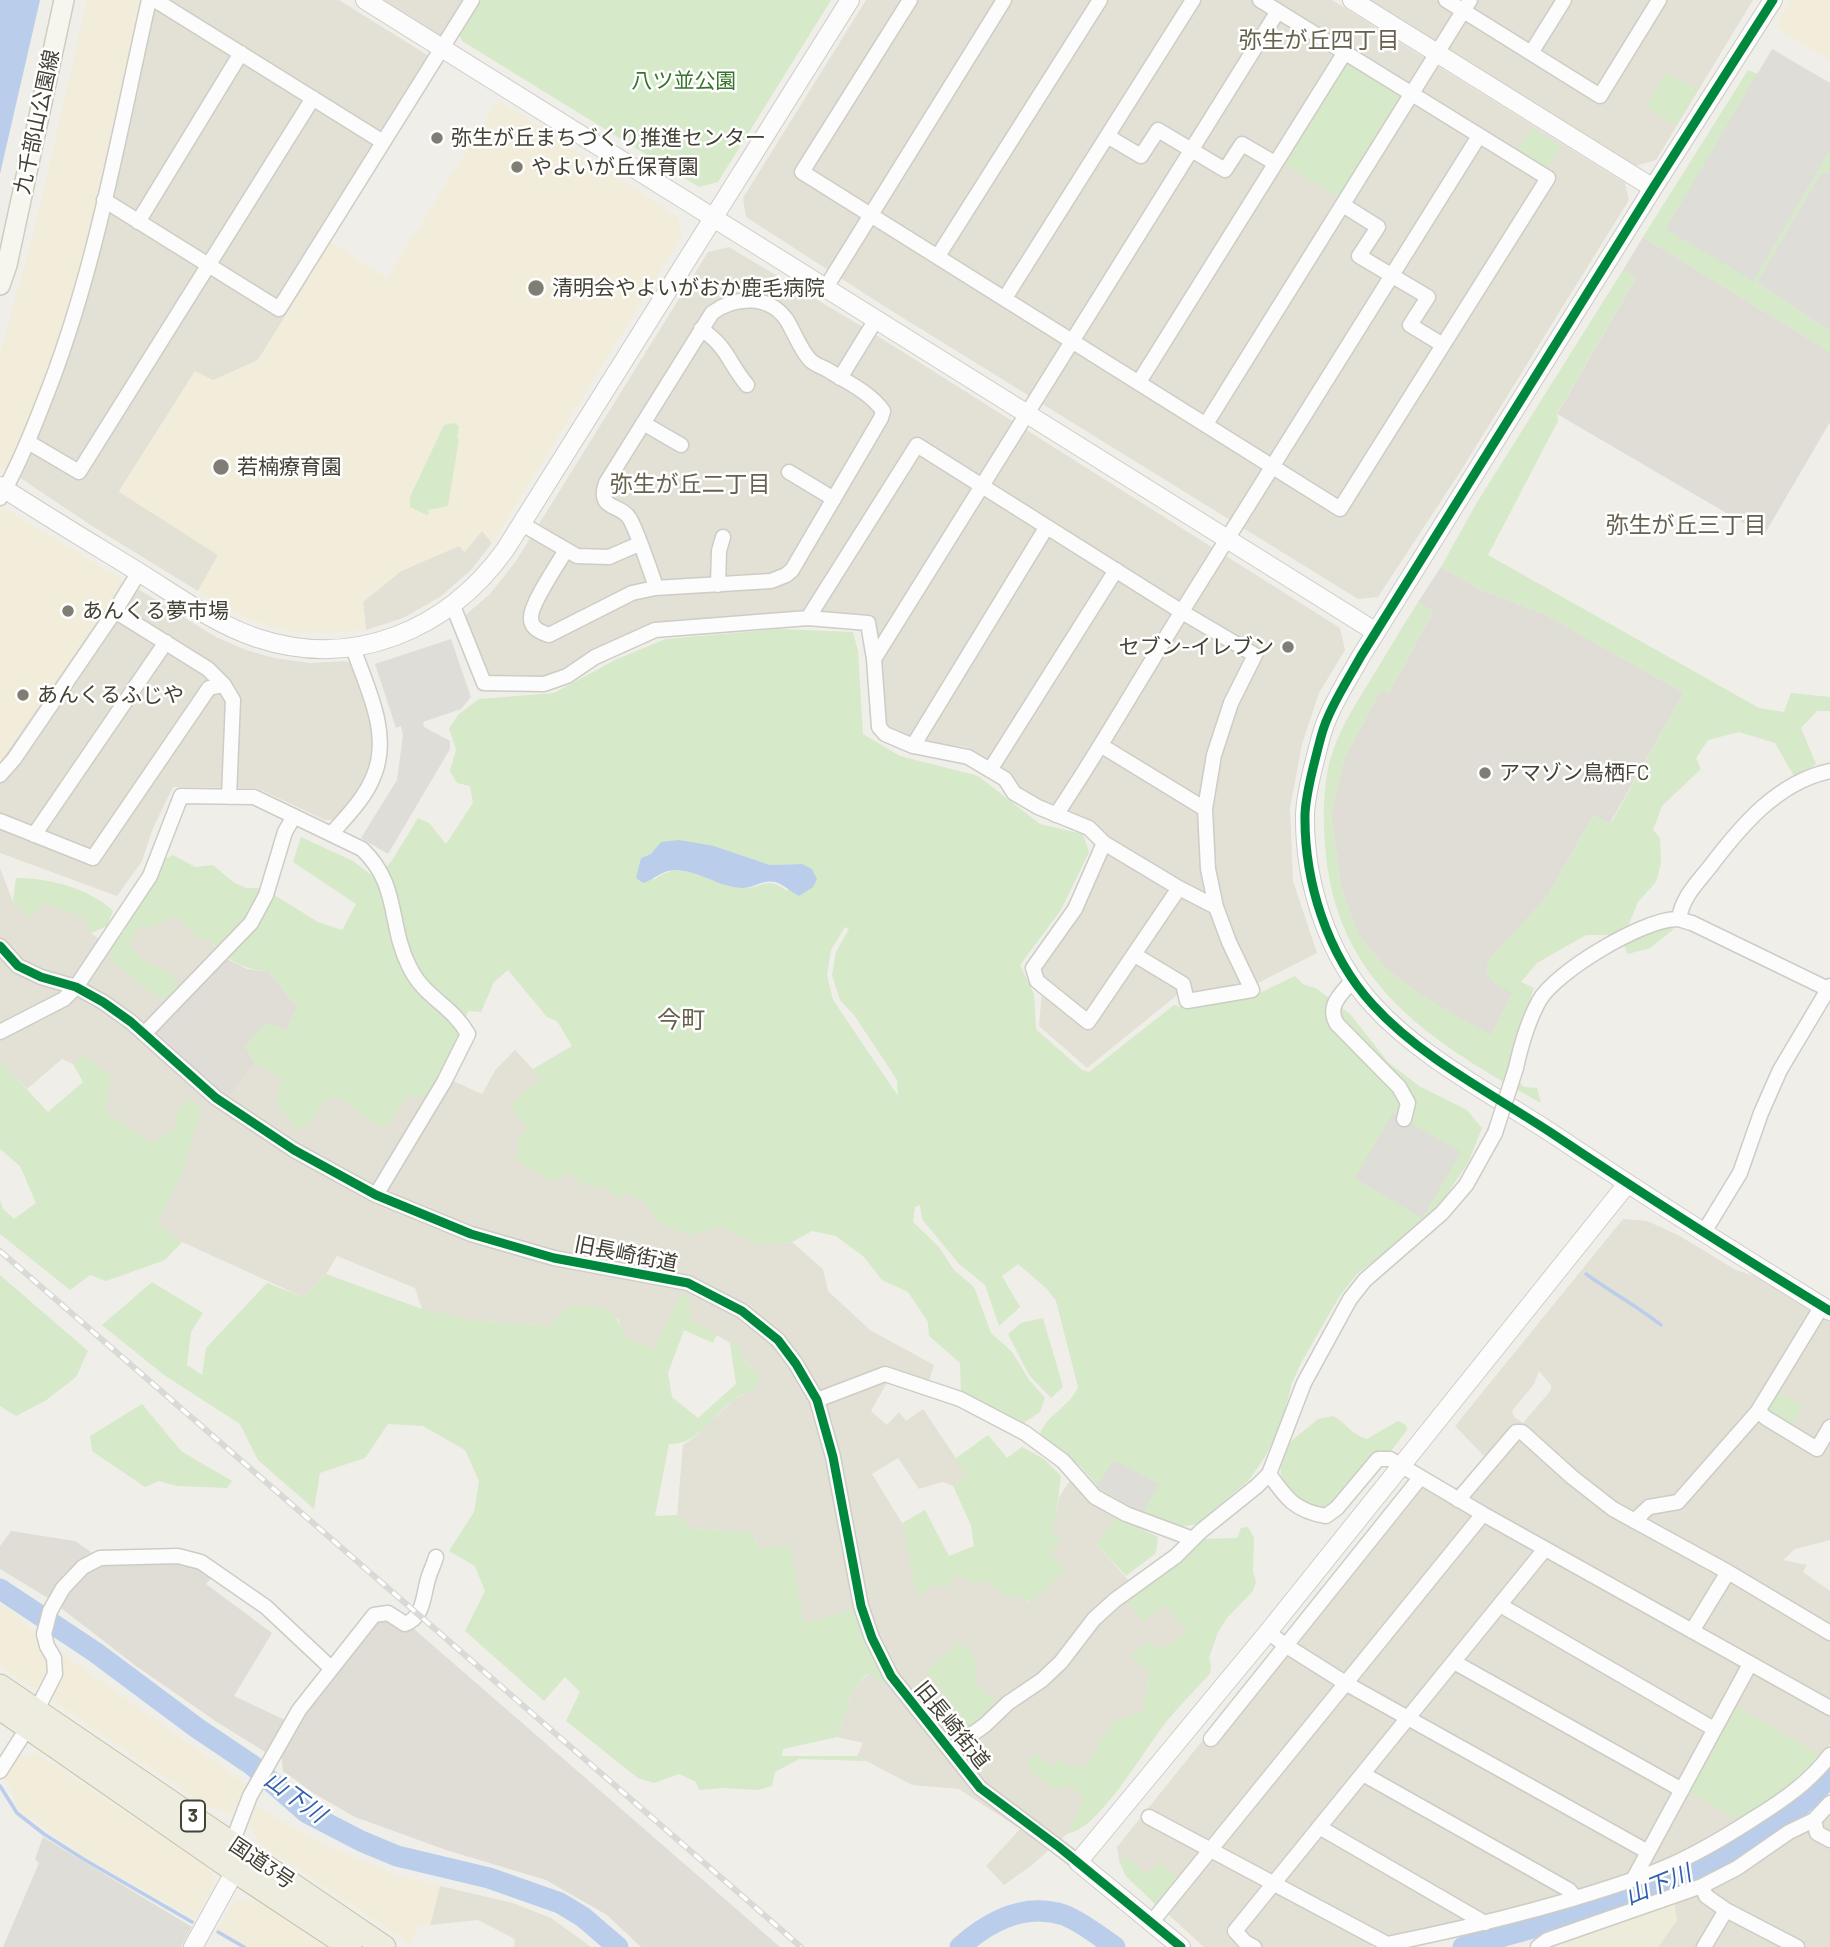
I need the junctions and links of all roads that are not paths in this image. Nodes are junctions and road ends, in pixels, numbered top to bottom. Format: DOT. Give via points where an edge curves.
graph roads {
  1 [pos="64,0"];
  2 [pos="149,0"];
  3 [pos="155,0"];
  4 [pos="365,0"];
  5 [pos="472,0"];
  6 [pos="850,0"];
  7 [pos="910,0"];
  8 [pos="1004,0"];
  9 [pos="1100,0"];
  10 [pos="1193,0"];
  11 [pos="1260,0"];
  12 [pos="1352,0"];
  13 [pos="1446,0"];
  14 [pos="1564,0"];
  15 [pos="1660,0"];
  16 [pos="1773,0"];
  17 [pos="1467,5"];
  18 [pos="1278,11"];
  19 [pos="442,49"];
  20 [pos="1345,52"];
  21 [pos="241,53"];
  22 [pos="1439,53"];
  23 [pos="1531,53"];
  24 [pos="1413,94"];
  25 [pos="313,98"];
  26 [pos="1107,136"];
  27 [pos="1479,136"];
  28 [pos="383,142"];
  29 [pos="1192,151"];
  30 [pos="1275,163"];
  31 [pos="1653,188"];
  32 [pos="104,200"];
  33 [pos="1343,205"];
  34 [pos="872,214"];
  35 [pos="713,218"];
  36 [pos="138,222"];
  37 [pos="938,256"];
  38 [pos="209,266"];
  39 [pos="1393,275"];
  40 [pos="0,285"];
  41 [pos="825,289"];
  42 [pos="1006,298"];
  43 [pos="875,321"];
  44 [pos="701,328"];
  45 [pos="1074,341"];
  46 [pos="1443,345"];
  47 [pos="840,378"];
  48 [pos="1139,382"];
  49 [pos="747,385"];
  50 [pos="1027,416"];
  51 [pos="643,423"];
  52 [pos="1206,424"];
  53 [pos="28,442"];
  54 [pos="681,446"];
  55 [pos="1275,467"];
  56 [pos="789,472"];
  57 [pos="982,487"];
  58 [pos="2,491"];
  59 [pos="834,499"];
  60 [pos="522,524"];
  61 [pos="1046,528"];
  62 [pos="723,537"];
  63 [pos="1227,539"];
  64 [pos="639,544"];
  65 [pos="566,550"];
  66 [pos="1116,570"];
  67 [pos="139,572"];
  68 [pos="718,585"];
  69 [pos="654,588"];
  70 [pos="453,606"];
  71 [pos="115,611"];
  72 [pos="1182,612"];
  73 [pos="808,618"];
  74 [pos="1376,632"];
  75 [pos="166,642"];
  76 [pos="353,648"];
  77 [pos="874,659"];
  78 [pos="224,685"];
  79 [pos="913,746"];
  80 [pos="1102,746"];
  81 [pos="990,770"];
  82 [pos="1830,771"];
  83 [pos="0,775"];
  84 [pos="229,797"];
  85 [pos="1205,809"];
  86 [pos="294,816"];
  87 [pos="1056,816"];
  88 [pos="0,821"];
  89 [pos="332,834"];
  90 [pos="34,835"];
  91 [pos="1104,843"];
  92 [pos="1179,888"];
  93 [pos="1216,908"];
  94 [pos="1679,919"];
  95 [pos="0,946"];
  96 [pos="1135,955"];
  97 [pos="1353,980"];
  98 [pos="76,987"];
  99 [pos="1829,989"];
  100 [pos="0,1032"];
  101 [pos="144,1034"];
  102 [pos="1404,1119"];
  103 [pos="1627,1184"];
  104 [pos="376,1195"];
  105 [pos="1704,1232"];
  106 [pos="1826,1309"];
  107 [pos="817,1400"];
  108 [pos="1758,1411"];
  109 [pos="1830,1427"];
  110 [pos="1401,1466"];
  111 [pos="1269,1474"];
  112 [pos="1420,1478"];
  113 [pos="1458,1500"];
  114 [pos="1483,1514"];
  115 [pos="1634,1521"];
  116 [pos="1193,1539"];
  117 [pos="1545,1549"];
  118 [pos="436,1557"];
  119 [pos="1728,1572"];
  120 [pos="1500,1605"];
  121 [pos="1692,1631"];
  122 [pos="1268,1632"];
  123 [pos="1830,1633"];
  124 [pos="1285,1645"];
  125 [pos="1454,1662"];
  126 [pos="1750,1664"];
  127 [pos="331,1668"];
  128 [pos="1347,1684"];
  129 [pos="0,1686"];
  130 [pos="0,1708"];
  131 [pos="1830,1708"];
  132 [pos="1409,1717"];
  133 [pos="33,1719"];
  134 [pos="1714,1729"];
  135 [pos="1211,1739"];
  136 [pos="950,1750"];
  137 [pos="1830,1755"];
  138 [pos="0,1771"];
  139 [pos="1363,1774"];
  140 [pos="1682,1790"];
  141 [pos="1830,1803"];
  142 [pos="1149,1817"];
  143 [pos="1814,1820"];
  144 [pos="1319,1828"];
  145 [pos="1830,1840"];
  146 [pos="232,1843"];
  147 [pos="1212,1851"];
  148 [pos="1648,1852"];
  149 [pos="1078,1862"];
  150 [pos="235,1871"];
  151 [pos="1634,1878"];
  152 [pos="1273,1883"];
  153 [pos="1702,1886"];
  154 [pos="1575,1897"];
  155 [pos="1726,1910"];
  156 [pos="1151,1923"];
  157 [pos="1485,1923"];
  158 [pos="1384,1946"];
  159 [pos="193,1947"];
  160 [pos="350,1947"];
  161 [pos="384,1947"];
  162 [pos="1181,1947"];
  163 [pos="1254,1947"];
  164 [pos="1538,1947"];
  165 [pos="1704,1947"];
  166 [pos="1797,1947"];
  1 -- 40 [label="main road, 九千部山公園線"];
  2 -- 32 [label="street"];
  3 -- 21 [label="street"];
  4 -- 19 [label="street"];
  5 -- 19 [label="street"];
  6 -- 35 [label="street"];
  7 -- 34 [label="street" via="802,172"];
  8 -- 34 [label="street"];
  9 -- 37 [label="street"];
  10 -- 26 [label="street"];
  11 -- 18 [label="street"];
  12 -- 22 [label="street"];
  13 -- 17 [label="street"];
  14 -- 23 [label="street"];
  15 -- 23 [label="street" via="1600,96"];
  16 -- 31 [label="street"];
  17 -- 22 [label="street"];
  17 -- 23 [label="street"];
  18 -- 20 [label="street"];
  18 -- 29 [label="street"];
  19 -- 28 [label="street"];
  19 -- 35 [label="street"];
  20 -- 24 [label="street"];
  20 -- 30 [label="street"];
  21 -- 25 [label="street"];
  21 -- 36 [label="street"];
  22 -- 24 [label="street"];
  22 -- 31 [label="street"];
  24 -- 27 [label="street"];
  24 -- 33 [label="street"];
  25 -- 28 [label="street"];
  25 -- 38 [label="street"];
  26 -- 29 [label="street" via="1141,156 1158,130"];
  26 -- 42 [label="street"];
  27 -- 39 [label="street"];
  27 -- 46 [label="street" via="1548,178"];
  28 -- 38 [label="street" via="279,309"];
  29 -- 30 [label="street" via="1225,170 1242,144"];
  29 -- 45 [label="street"];
  30 -- 48 [label="street"];
  31 -- 74 [label="street"];
  32 -- 36 [label="street"];
  32 -- 53 [label="street" via="82,293"];
  33 -- 39 [label="street" via="1378,227 1359,256"];
  33 -- 52 [label="street"];
  34 -- 37 [label="street"];
  34 -- 41 [label="street"];
  35 -- 41 [label="street"];
  35 -- 60 [label="street"];
  36 -- 38 [label="street"];
  37 -- 42 [label="street"];
  38 -- 53 [label="street" via="79,472"];
  39 -- 46 [label="street" via="1428,297 1410,325"];
  39 -- 55 [label="street"];
  41 -- 43 [label="street"];
  42 -- 45 [label="street"];
  43 -- 47 [label="street"];
  43 -- 50 [label="street"];
  44 -- 47 [label="street" via="712,313 729,303 751,300 769,306 784,317 811,361"];
  44 -- 49 [label="street" via="724,348"];
  44 -- 51 [label="street"];
  45 -- 48 [label="street"];
  45 -- 50 [label="street"];
  46 -- 55 [label="street" via="1340,509"];
  47 -- 59 [label="street" via="873,398 883,411"];
  48 -- 52 [label="street"];
  50 -- 57 [label="street"];
  50 -- 63 [label="street"];
  51 -- 54 [label="street"];
  51 -- 64 [label="street" via="603,492 609,506 629,518"];
  52 -- 55 [label="street"];
  53 -- 58 [label="street"];
  55 -- 63 [label="street"];
  56 -- 59 [label="street"];
  57 -- 61 [label="street"];
  57 -- 73 [label="street" via="917,445"];
  57 -- 77 [label="street"];
  58 -- 67 [label="street"];
  59 -- 68 [label="street" via="786,575 771,581"];
  60 -- 65 [label="street"];
  60 -- 70 [label="street" via="492,568"];
  61 -- 66 [label="street"];
  61 -- 79 [label="street"];
  62 -- 68 [label="street"];
  63 -- 72 [label="street"];
  63 -- 74 [label="street"];
  64 -- 65 [label="street" via="609,557 577,556"];
  64 -- 69 [label="street"];
  65 -- 69 [label="street" via="530,616 540,632 560,631 632,593"];
  66 -- 72 [label="street"];
  66 -- 81 [label="street"];
  67 -- 71 [label="street"];
  67 -- 76 [label="street" via="214,618 257,638 315,648"];
  68 -- 69 [label="street"];
  70 -- 73 [label="street" via="484,683 544,684 655,630"];
  70 -- 76 [label="street" via="395,637"];
  71 -- 75 [label="street"];
  71 -- 83 [label="street"];
  72 -- 80 [label="street"];
  72 -- 85 [label="street" via="1255,655 1218,742"];
  73 -- 77 [label="street" via="868,623"];
  74 -- 97 [label="street" via="1327,718 1305,813 1309,876 1335,947"];
  75 -- 78 [label="street"];
  75 -- 90 [label="street"];
  76 -- 89 [label="street" via="377,715 381,743 374,776"];
  77 -- 79 [label="street" via="879,727"];
  78 -- 84 [label="street" via="233,700"];
  78 -- 90 [label="street" via="209,688 93,858"];
  79 -- 81 [label="street" via="968,757"];
  80 -- 85 [label="street"];
  80 -- 87 [label="street"];
  81 -- 87 [label="street" via="1005,779 1014,793"];
  82 -- 94 [label="street" via="1773,798 1735,834 1684,901"];
  84 -- 86 [label="street" via="254,797"];
  84 -- 98 [label="street" via="181,796 150,876"];
  85 -- 93 [label="street" via="1208,869"];
  86 -- 89 [label="street"];
  86 -- 101 [label="street" via="251,923"];
  87 -- 91 [label="street" via="1089,828"];
  88 -- 90 [label="street"];
  89 -- 104 [label="street" via="362,849 378,867 387,883 408,965 421,987 459,1019 468,1034"];
  91 -- 92 [label="street"];
  91 -- 96 [label="street" via="1075,909 1033,968 1037,981 1088,1022"];
  92 -- 93 [label="street"];
  92 -- 96 [label="street"];
  93 -- 96 [label="street" via="1252,990 1187,1001 1183,984"];
  94 -- 99 [label="street"];
  94 -- 111 [label="street, bridge" via="1633,933 1579,963 1554,981 1539,1000 1524,1034 1495,1133 1466,1185 1350,1299 1304,1383"];
  95 -- 98 [label="street, 旧長崎街道" via="18,966"];
  97 -- 102 [label="street" via="1333,1005 1333,1016 1399,1087 1408,1103"];
  97 -- 103 [label="street" via="1410,1039"];
  98 -- 100 [label="street" via="64,999"];
  98 -- 101 [label="street, 旧長崎街道"];
  99 -- 105 [label="street" via="1775,1080 1740,1173"];
  101 -- 104 [label="street, 旧長崎街道" via="216,1098 294,1150"];
  103 -- 105 [label="street"];
  103 -- 110 [label="street"];
  104 -- 107 [label="street, 旧長崎街道" via="471,1234 554,1258 688,1283 742,1311 778,1340"];
  105 -- 106 [label="street"];
  106 -- 108 [label="street"];
  107 -- 116 [label="street" via="886,1374 960,1399 1026,1433 1062,1461 1095,1497"];
  107 -- 136 [label="street, 旧長崎街道" via="872,1638 891,1676"];
  108 -- 109 [label="street" via="1818,1449"];
  108 -- 115 [label="street" via="1678,1502 1649,1507"];
  110 -- 111 [label="street" via="1378,1459 1325,1516 1297,1508"];
  110 -- 112 [label="street"];
  110 -- 122 [label="street"];
  111 -- 116 [label="street"];
  112 -- 113 [label="street"];
  112 -- 124 [label="street"];
  113 -- 114 [label="street"];
  113 -- 115 [label="street" via="1516,1432 1522,1432 1572,1477"];
  114 -- 117 [label="street"];
  114 -- 128 [label="street"];
  115 -- 119 [label="street"];
  116 -- 136 [label="street" via="1094,1619 1042,1680"];
  117 -- 120 [label="street"];
  117 -- 121 [label="street"];
  118 -- 127 [label="street" via="424,1604 414,1618 405,1624 388,1613 374,1615"];
  119 -- 121 [label="street"];
  119 -- 123 [label="street"];
  120 -- 125 [label="street"];
  120 -- 134 [label="street"];
  121 -- 126 [label="street"];
  122 -- 124 [label="street"];
  122 -- 149 [label="street"];
  124 -- 128 [label="street"];
  124 -- 135 [label="street"];
  125 -- 132 [label="street"];
  125 -- 140 [label="street"];
  126 -- 131 [label="street"];
  126 -- 134 [label="street"];
  127 -- 133 [label="street" via="266,1607 201,1562 178,1556 100,1558 83,1567 63,1588 50,1611 44,1634 55,1674"];
  127 -- 146 [label="street" via="299,1710 254,1788"];
  128 -- 132 [label="street"];
  128 -- 147 [label="street"];
  129 -- 133 [label="highway, 国道3号 / 3"];
  130 -- 133 [label="highway, 国道3号 / 3"];
  132 -- 139 [label="street"];
  132 -- 148 [label="street"];
  133 -- 138 [label="street"];
  133 -- 146 [label="highway, 国道3号 / 3"];
  133 -- 150 [label="highway, 国道3号 / 3"];
  134 -- 140 [label="street"];
  136 -- 149 [label="street, 旧長崎街道" via="980,1788"];
  137 -- 151 [label="street" via="1807,1781 1734,1832"];
  139 -- 144 [label="street"];
  139 -- 154 [label="street"];
  140 -- 148 [label="street"];
  141 -- 143 [label="street"];
  142 -- 147 [label="street"];
  143 -- 145 [label="street" via="1817,1833"];
  143 -- 153 [label="street"];
  144 -- 152 [label="street"];
  144 -- 157 [label="street"];
  146 -- 150 [label="street"];
  146 -- 161 [label="highway, 国道3号 / 3"];
  147 -- 152 [label="street"];
  147 -- 156 [label="street"];
  148 -- 151 [label="street"];
  149 -- 156 [label="street"];
  150 -- 159 [label="street"];
  150 -- 160 [label="highway, 国道3号 / 3"];
  151 -- 154 [label="street"];
  152 -- 158 [label="street"];
  152 -- 163 [label="street" via="1235,1931"];
  153 -- 155 [label="street" via="1706,1896"];
  153 -- 164 [label="street"];
  154 -- 157 [label="street"];
  155 -- 165 [label="street"];
  155 -- 166 [label="street"];
  156 -- 162 [label="street"];
  157 -- 158 [label="street"];
}
